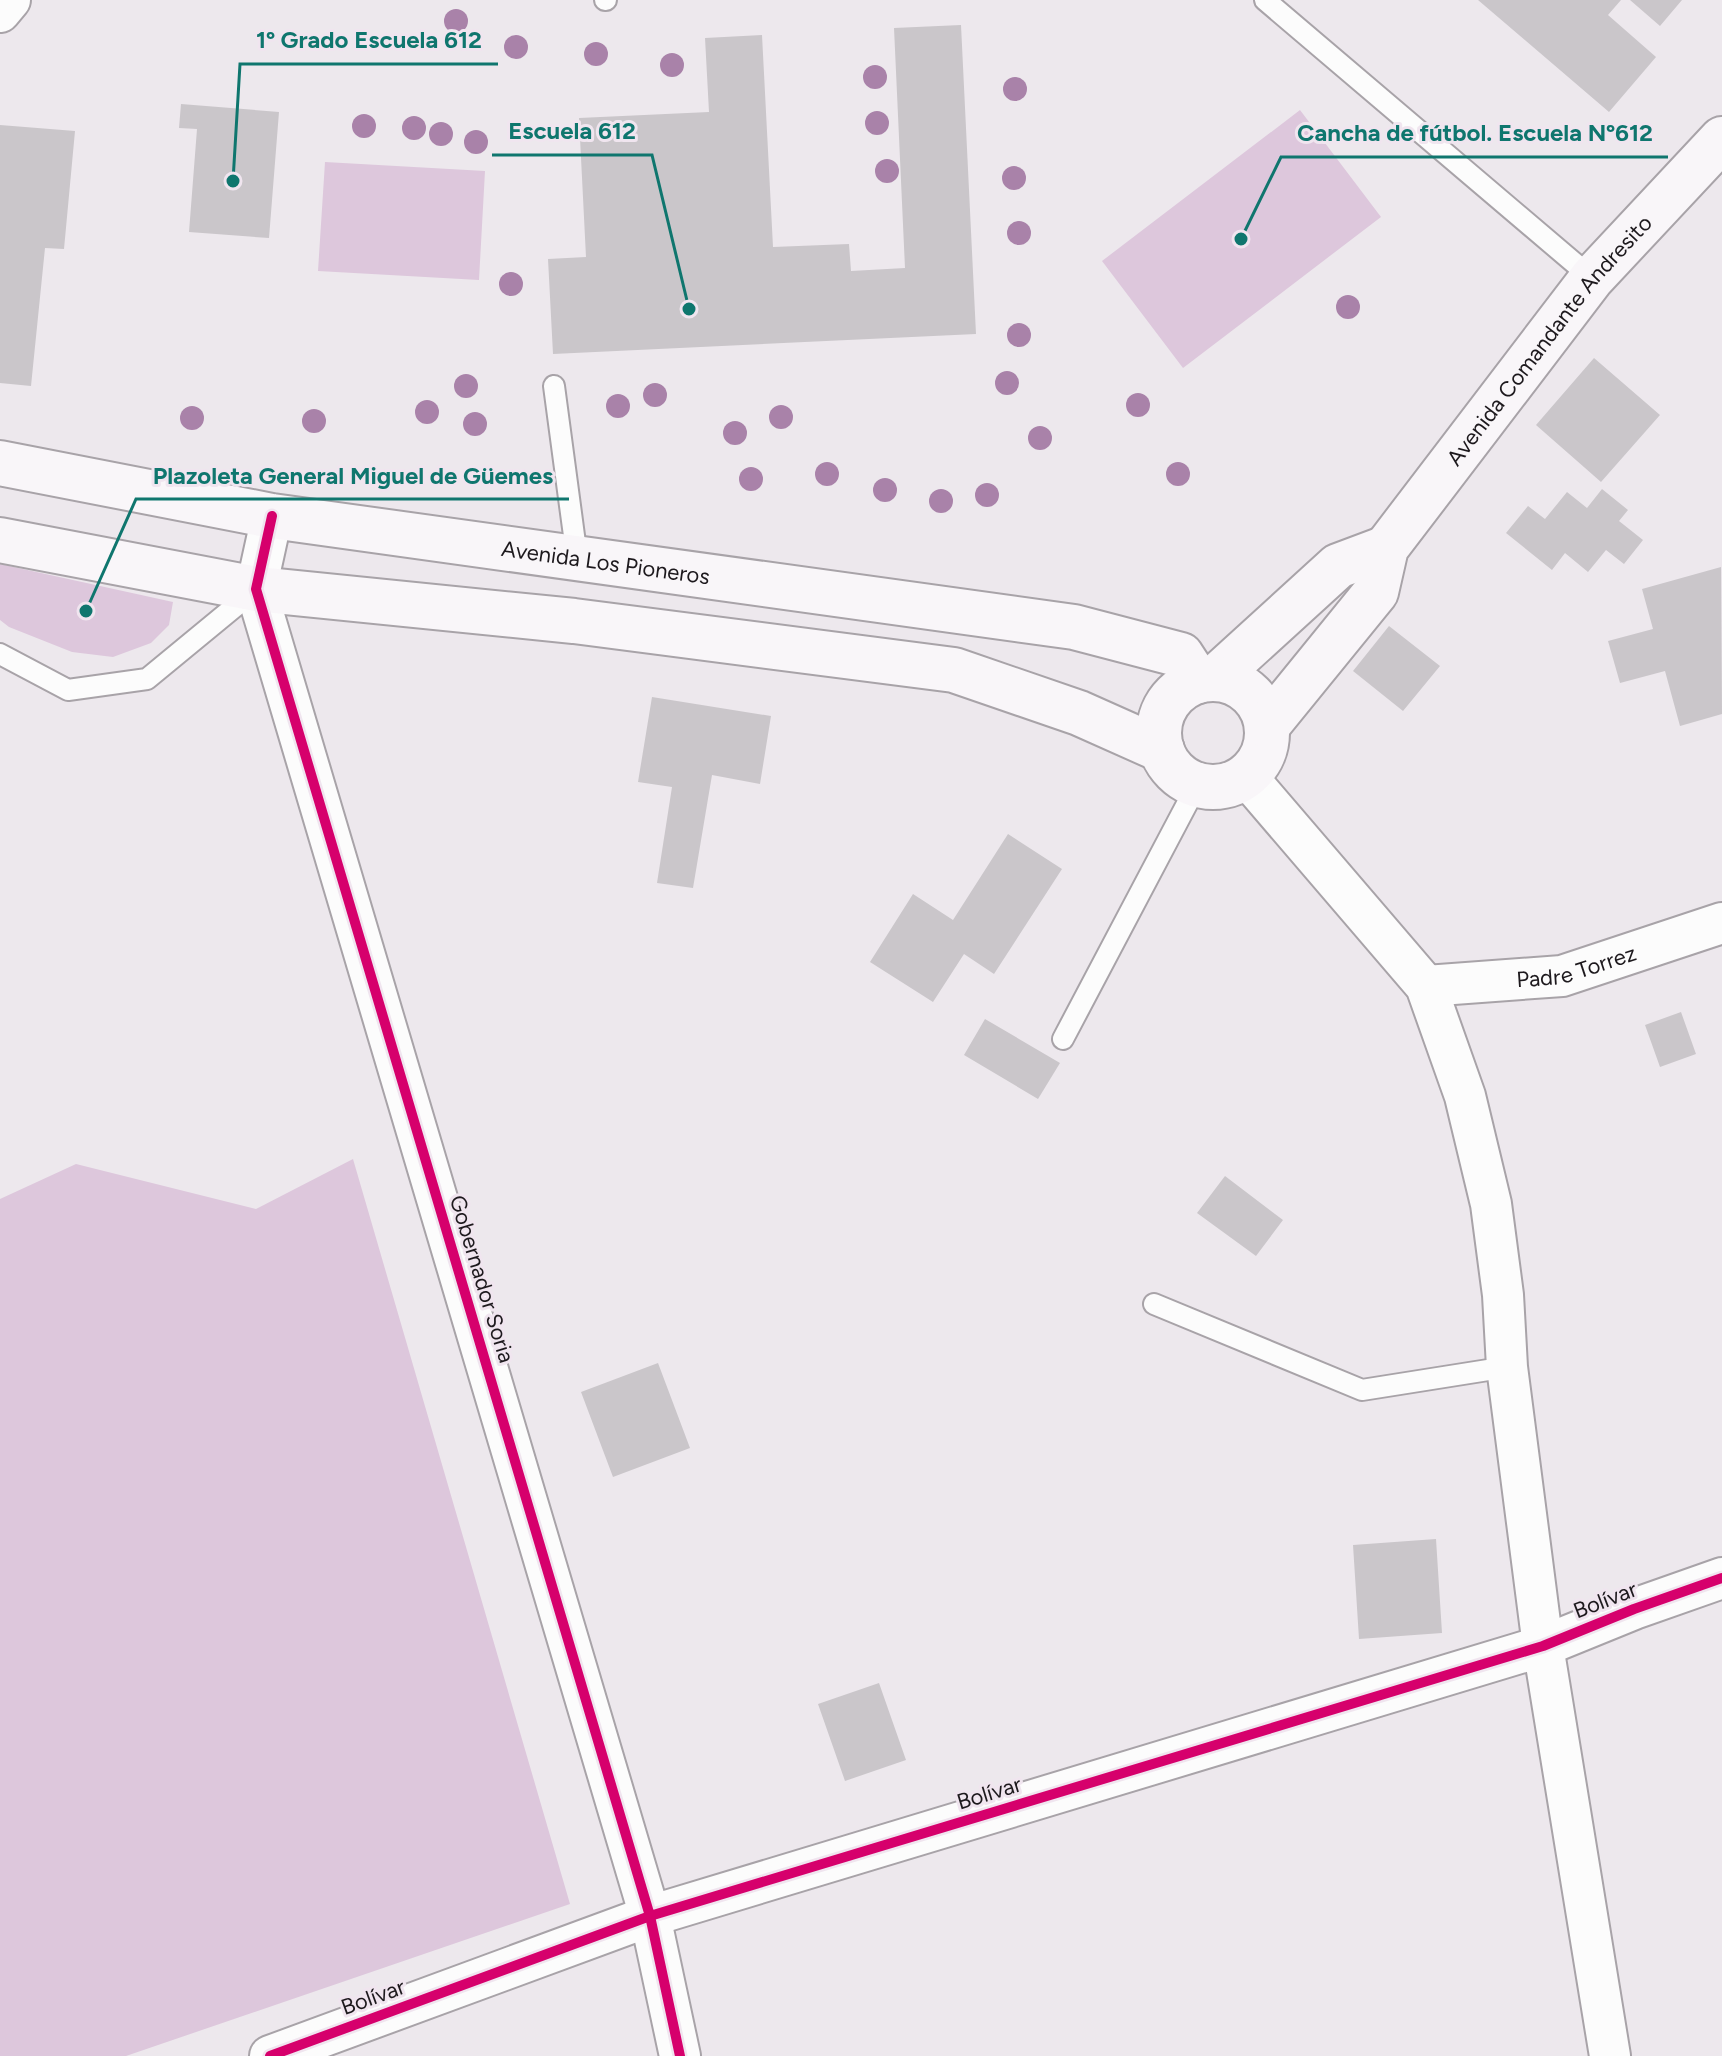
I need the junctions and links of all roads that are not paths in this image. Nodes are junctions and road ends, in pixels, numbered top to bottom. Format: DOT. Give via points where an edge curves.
graph roads {
  1 [pos="10,0"];
  2 [pos="1265,0"];
  3 [pos="0,12"];
  4 [pos="1720,144"];
  5 [pos="1592,278"];
  6 [pos="554,386"];
  7 [pos="0,463"];
  8 [pos="272,516"];
  9 [pos="0,540"];
  10 [pos="1386,548"];
  11 [pos="577,558"];
  12 [pos="256,589"];
  13 [pos="0,654"];
  14 [pos="1206,680"];
  15 [pos="1267,726"];
  16 [pos="1162,750"];
  17 [pos="1246,776"];
  18 [pos="1197,785"];
  19 [pos="1722,923"];
  20 [pos="1426,986"];
  21 [pos="1063,1039"];
  22 [pos="1154,1304"];
  23 [pos="1507,1367"];
  24 [pos="1722,1578"];
  25 [pos="1543,1646"];
  26 [pos="650,1916"];
  27 [pos="270,2056"];
  28 [pos="680,2056"];
  29 [pos="1610,2056"];
  1 -- 3 [label="street"];
  2 -- 5 [label="lane"];
  4 -- 5 [label="main road, Avenida Comandante Andresito"];
  5 -- 10 [label="main road, Avenida Comandante Andresito"];
  6 -- 11 [label="lane"];
  7 -- 8 [label="main road, Avenida Los Pioneros"];
  8 -- 11 [label="main road, Avenida Los Pioneros"];
  8 -- 12 [label="street, Gobernador Soria"];
  9 -- 12 [label="main road"];
  10 -- 14 [label="main road" via="1338,566"];
  10 -- 15 [label="main road, Avenida Comandante Andresito" via="1376,592"];
  11 -- 14 [label="main road, Avenida Los Pioneros" via="1074,627 1181,655"];
  12 -- 13 [label="lane" via="147,679 68,690"];
  12 -- 16 [label="main road" via="574,621 954,670 1079,713"];
  12 -- 26 [label="street, Gobernador Soria"];
  14 -- 15 [label="main road" via="1243,689 1263,711"];
  14 -- 16 [label="main road" via="1176,695 1162,716"];
  15 -- 17 [label="main road" via="1263,754"];
  16 -- 18 [label="main road" via="1170,765"];
  17 -- 18 [label="main road" via="1231,784"];
  17 -- 20 [label="street"];
  18 -- 21 [label="lane"];
  19 -- 20 [label="street, Padre Torrez" via="1562,976"];
  20 -- 23 [label="street" via="1465,1096 1491,1204"];
  22 -- 23 [label="lane" via="1362,1390"];
  23 -- 25 [label="street"];
  24 -- 25 [label="street, Bolívar"];
  25 -- 26 [label="street, Bolívar"];
  25 -- 29 [label="street"];
  26 -- 27 [label="street, Bolívar"];
  26 -- 28 [label="street, Gobernador Soria"];
}
